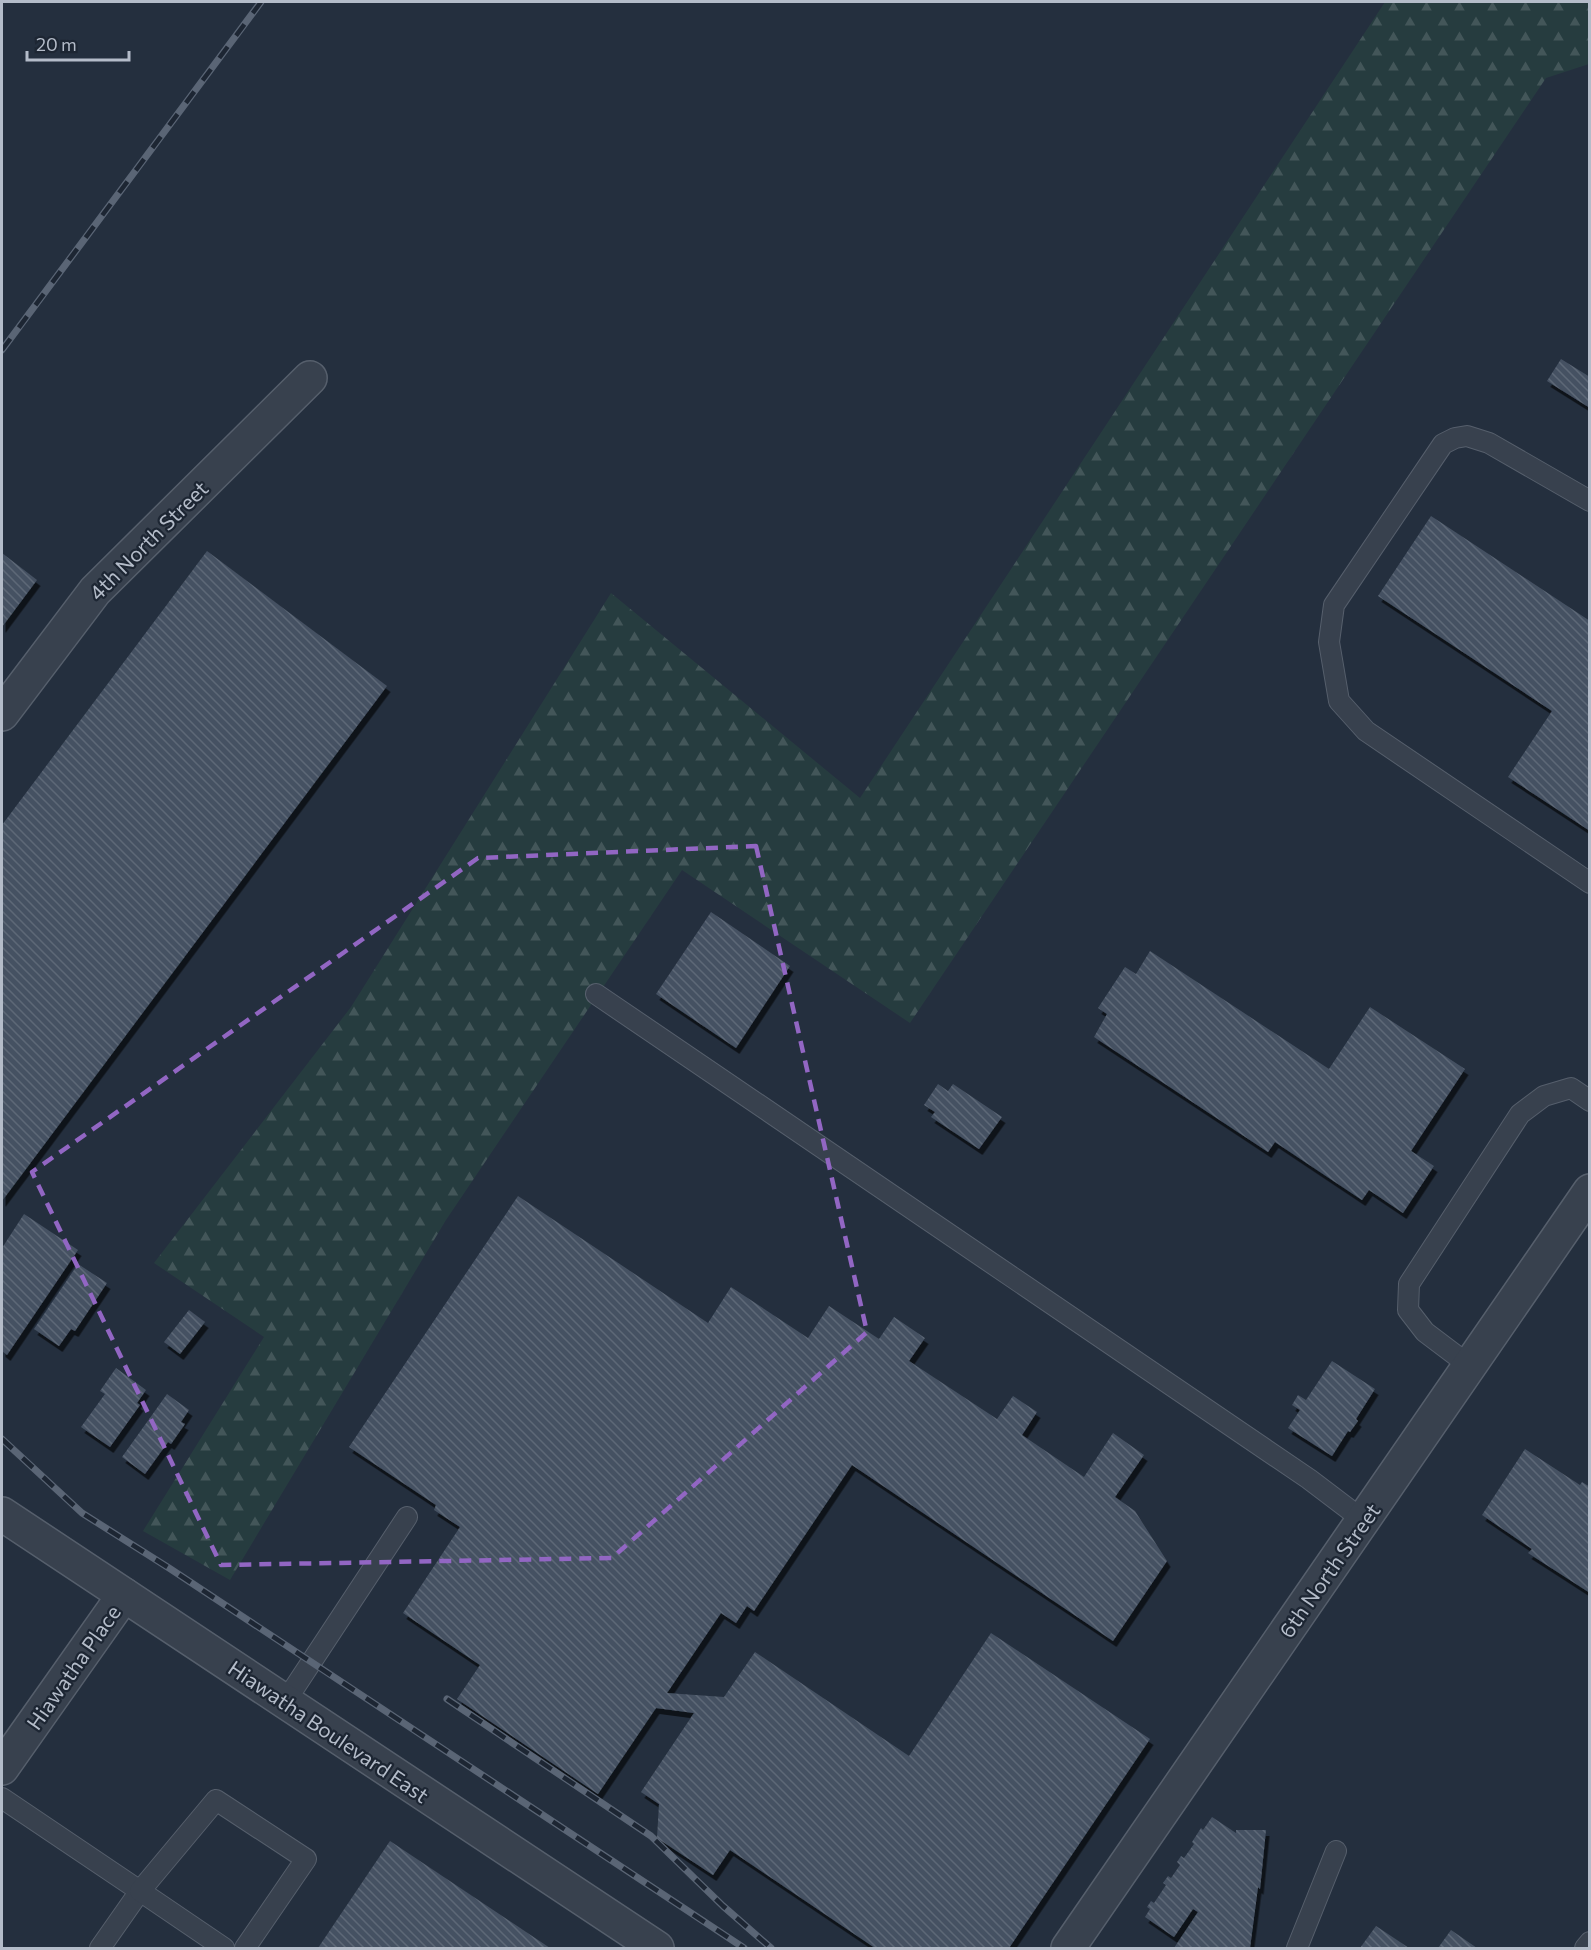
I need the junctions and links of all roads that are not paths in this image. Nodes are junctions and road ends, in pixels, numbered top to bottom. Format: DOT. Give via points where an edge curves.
graph roads {
  1 [pos="310,378"];
  2 [pos="1590,501"];
  3 [pos="2,714"];
  4 [pos="1590,883"];
  5 [pos="596,994"];
  6 [pos="1590,1101"];
  7 [pos="1590,1191"];
  8 [pos="1470,1366"];
  9 [pos="2,1514"];
  10 [pos="407,1517"];
  11 [pos="1364,1520"];
  12 [pos="124,1595"];
  13 [pos="285,1702"];
  14 [pos="2,1768"];
  15 [pos="2,1798"];
  16 [pos="1336,1851"];
  17 [pos="140,1891"];
  18 [pos="1590,1942"];
  19 [pos="100,1948"];
  20 [pos="224,1948"];
  21 [pos="245,1948"];
  22 [pos="657,1948"];
  23 [pos="1068,1948"];
  24 [pos="1297,1948"];
  25 [pos="1585,1948"];
  1 -- 3 [label="street, 4th North Street" via="95,591"];
  2 -- 4 [label="lane" via="1489,443 1467,436 1443,444 1334,605 1329,642 1339,701 1366,731"];
  5 -- 11 [label="lane"];
  6 -- 8 [label="lane" via="1571,1088 1544,1096 1520,1114 1409,1284 1408,1310 1425,1332"];
  7 -- 8 [label="street, 6th North Street"];
  8 -- 11 [label="street, 6th North Street"];
  9 -- 12 [label="street, Hiawatha Boulevard East"];
  10 -- 13 [label="lane"];
  11 -- 23 [label="street, 6th North Street"];
  12 -- 13 [label="street, Hiawatha Boulevard East"];
  12 -- 14 [label="street, Hiawatha Place"];
  13 -- 22 [label="street, Hiawatha Boulevard East"];
  15 -- 17 [label="lane"];
  16 -- 24 [label="lane"];
  17 -- 19 [label="lane"];
  17 -- 20 [label="lane"];
  17 -- 21 [label="lane" via="216,1800 306,1859"];
  18 -- 25 [label="lane"];
}
